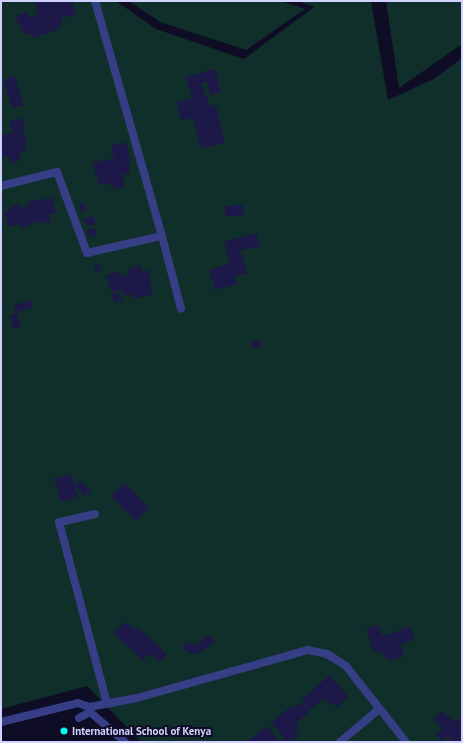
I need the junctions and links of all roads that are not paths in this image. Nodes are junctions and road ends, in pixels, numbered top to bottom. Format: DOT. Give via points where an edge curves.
graph roads {
  1 [pos="95,1"];
  2 [pos="1,186"];
  3 [pos="162,236"];
  4 [pos="181,309"];
  5 [pos="95,514"];
  6 [pos="107,704"];
  7 [pos="89,709"];
  8 [pos="379,709"];
  9 [pos="78,718"];
  10 [pos="1,722"];
  11 [pos="126,742"];
  12 [pos="340,742"];
  13 [pos="406,742"];
  1 -- 3 [label="street"];
  2 -- 3 [label="street" via="57,172 88,253"];
  3 -- 4 [label="street"];
  5 -- 6 [label="street" via="59,522"];
  6 -- 7 [label="street"];
  6 -- 8 [label="street" via="308,650 327,654 346,666"];
  7 -- 9 [label="street"];
  7 -- 10 [label="street" via="78,703"];
  7 -- 11 [label="street"];
  8 -- 12 [label="street"];
  8 -- 13 [label="street"];
}
